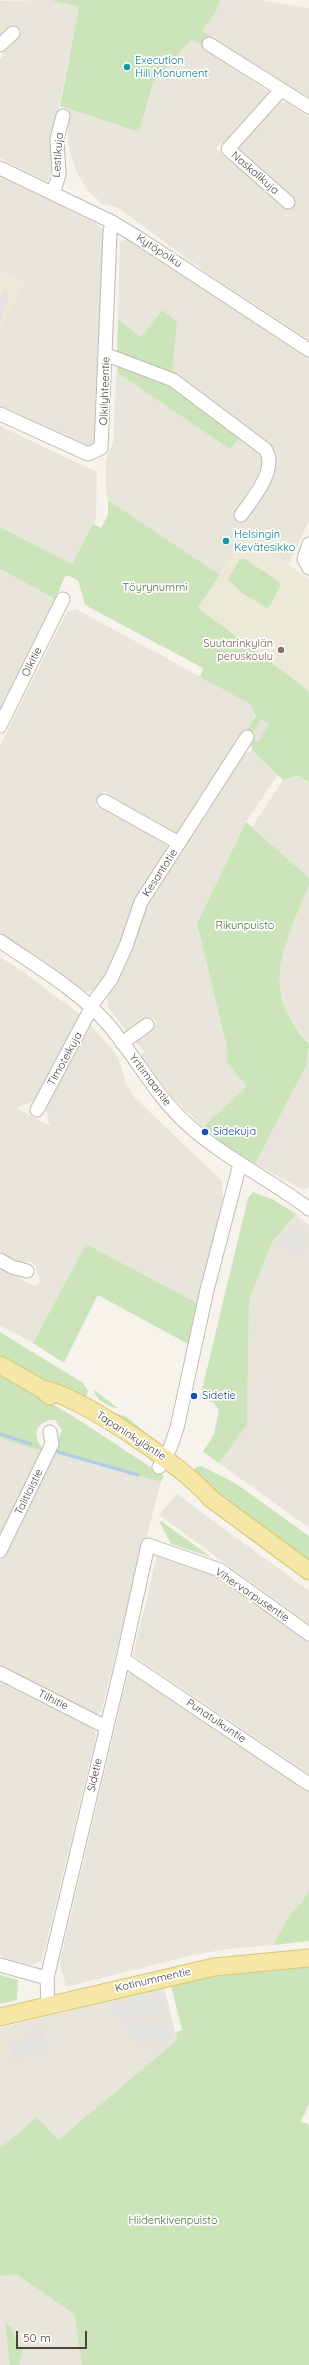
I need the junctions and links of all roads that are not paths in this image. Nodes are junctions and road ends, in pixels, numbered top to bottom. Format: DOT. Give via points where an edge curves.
graph roads {
  1 [pos="13,33"];
  2 [pos="209,44"];
  3 [pos="0,46"];
  4 [pos="280,90"];
  5 [pos="309,108"];
  6 [pos="63,116"];
  7 [pos="0,168"];
  8 [pos="53,193"];
  9 [pos="288,202"];
  10 [pos="112,222"];
  11 [pos="309,350"];
  12 [pos="107,355"];
  13 [pos="0,414"];
  14 [pos="241,515"];
  15 [pos="309,544"];
  16 [pos="309,568"];
  17 [pos="63,599"];
  18 [pos="0,726"];
  19 [pos="244,741"];
  20 [pos="104,801"];
  21 [pos="179,843"];
  22 [pos="0,941"];
  23 [pos="92,1008"];
  24 [pos="148,1025"];
  25 [pos="122,1043"];
  26 [pos="37,1110"];
  27 [pos="240,1164"];
  28 [pos="307,1204"];
  29 [pos="0,1260"];
  30 [pos="26,1271"];
  31 [pos="0,1365"];
  32 [pos="50,1432"];
  33 [pos="162,1463"];
  34 [pos="148,1545"];
  35 [pos="0,1551"];
  36 [pos="309,1570"];
  37 [pos="309,1634"];
  38 [pos="123,1659"];
  39 [pos="0,1673"];
  40 [pos="106,1727"];
  41 [pos="309,1784"];
  42 [pos="309,1958"];
  43 [pos="0,1965"];
  44 [pos="47,1978"];
  45 [pos="48,2005"];
  46 [pos="0,2017"];
  1 -- 3 [label="street"];
  2 -- 4 [label="street"];
  4 -- 5 [label="street"];
  4 -- 9 [label="street, Naskalikuja" via="228,149"];
  6 -- 8 [label="street, Lestikuja" via="57,139 59,175"];
  7 -- 8 [label="street, Kytöpolku"];
  8 -- 10 [label="street, Kytöpolku"];
  10 -- 11 [label="street, Kytöpolku"];
  10 -- 12 [label="street, Olkilyhteentie"];
  12 -- 13 [label="street, Olkilyhteentie" via="103,446 99,451 88,454"];
  12 -- 14 [label="street" via="173,380 265,449 268,457 266,480"];
  15 -- 16 [label="street" via="304,559"];
  17 -- 18 [label="street, Olkitie"];
  19 -- 21 [label="street, Kesantotie"];
  20 -- 21 [label="street"];
  21 -- 23 [label="street, Kesantotie" via="141,902 111,979"];
  22 -- 23 [label="street, Yrttimaantie" via="64,985"];
  23 -- 25 [label="street, Yrttimaantie"];
  23 -- 26 [label="street, Timoteikuja"];
  24 -- 25 [label="street"];
  25 -- 27 [label="street, Yrttimaantie" via="174,1112 204,1140"];
  27 -- 28 [label="street, Yrttimaantie"];
  27 -- 33 [label="street" via="207,1290 177,1428"];
  29 -- 30 [label="street"];
  31 -- 33 [label="main road, Tapaninkyläntie"];
  32 -- 35 [label="street, Talitiaistie" via="52,1444"];
  33 -- 36 [label="main road, Tapaninkyläntie" via="194,1492 210,1498"];
  34 -- 37 [label="street, Vihervarpusentie" via="220,1570"];
  34 -- 38 [label="street, Sidetie"];
  38 -- 40 [label="street, Sidetie"];
  38 -- 41 [label="street, Punatulkuntie"];
  39 -- 40 [label="street, Tilhitie"];
  40 -- 44 [label="street, Sidetie"];
  42 -- 45 [label="main road, Kotinummentie" via="214,1967"];
  43 -- 44 [label="street"];
  44 -- 45 [label="street, Sidetie"];
  45 -- 46 [label="main road, Kotinummentie"];
}
